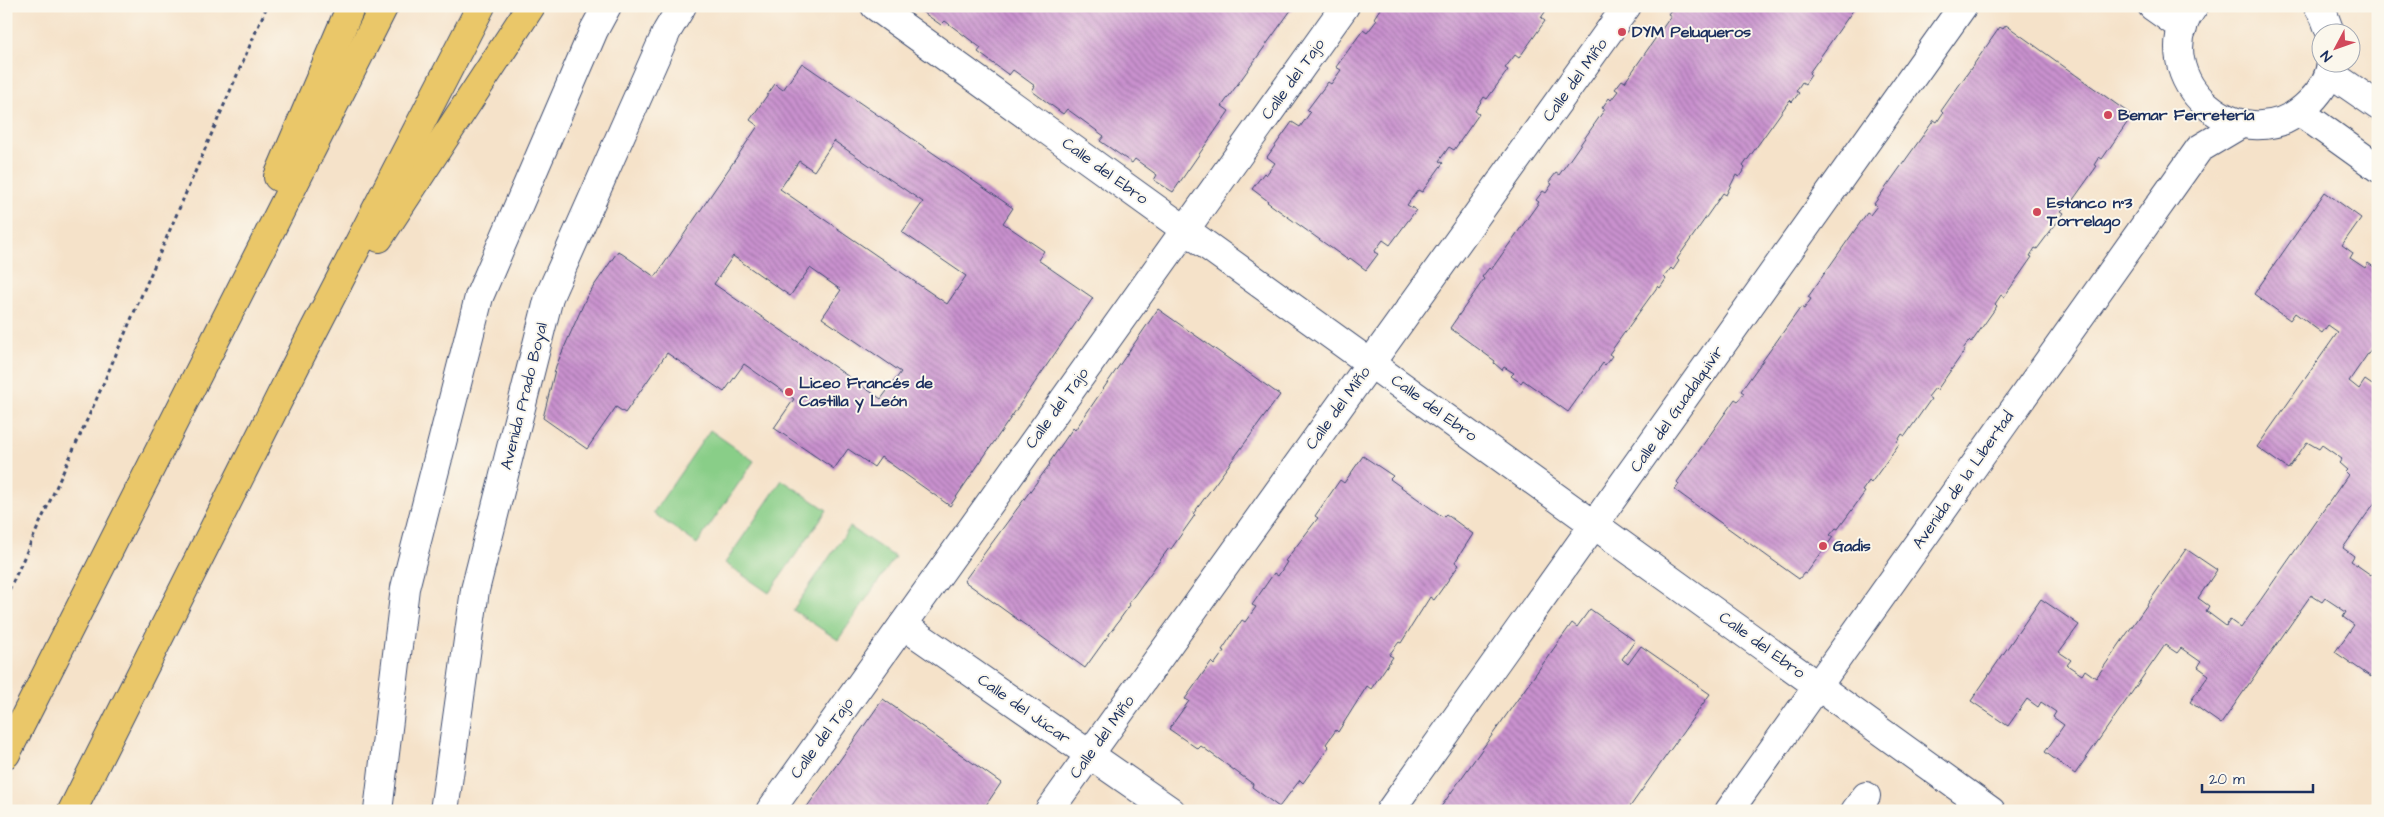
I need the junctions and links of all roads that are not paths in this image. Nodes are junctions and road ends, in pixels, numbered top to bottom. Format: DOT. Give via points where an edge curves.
graph roads {
  1 [pos="351,6"];
  2 [pos="384,6"];
  3 [pos="481,6"];
  4 [pos="531,6"];
  5 [pos="608,6"];
  6 [pos="682,6"];
  7 [pos="874,6"];
  8 [pos="1345,6"];
  9 [pos="1627,6"];
  10 [pos="1963,6"];
  11 [pos="2152,6"];
  12 [pos="2318,6"];
  13 [pos="2188,17"];
  14 [pos="2326,22"];
  15 [pos="2329,72"];
  16 [pos="2336,72"];
  17 [pos="2200,101"];
  18 [pos="2378,106"];
  19 [pos="2300,112"];
  20 [pos="2241,124"];
  21 [pos="2198,149"];
  22 [pos="2378,168"];
  23 [pos="1186,229"];
  24 [pos="298,361"];
  25 [pos="1371,362"];
  26 [pos="178,411"];
  27 [pos="1594,524"];
  28 [pos="902,625"];
  29 [pos="1818,685"];
  30 [pos="6,754"];
  31 [pos="1090,754"];
  32 [pos="72,811"];
  33 [pos="378,811"];
  34 [pos="444,811"];
  35 [pos="770,811"];
  36 [pos="1049,811"];
  37 [pos="1171,811"];
  38 [pos="1390,811"];
  39 [pos="1729,811"];
  40 [pos="1991,811"];
  1 -- 26 [label="highway"];
  2 -- 26 [label="highway"];
  3 -- 24 [label="highway"];
  4 -- 24 [label="highway"];
  5 -- 33 [label="street" via="594,30 479,297 405,588"];
  6 -- 34 [label="street, Avenida Prado Boyal" via="667,31 549,297 475,590"];
  7 -- 23 [label="street, Calle del Ebro"];
  8 -- 23 [label="street, Calle del Tajo"];
  9 -- 25 [label="street, Calle del Miño"];
  10 -- 27 [label="street, Calle del Guadalquivir"];
  11 -- 13 [label="street"];
  12 -- 14 [label="street"];
  13 -- 17 [label="street" via="2180,43 2181,63 2187,81"];
  15 -- 19 [label="street" via="2319,92"];
  16 -- 18 [label="street"];
  17 -- 20 [label="street"];
  17 -- 21 [label="street"];
  19 -- 20 [label="street" via="2266,125"];
  19 -- 22 [label="street"];
  20 -- 21 [label="street, Avenida de la Libertad"];
  21 -- 29 [label="street, Avenida de la Libertad"];
  23 -- 25 [label="street, Calle del Ebro"];
  23 -- 28 [label="street, Calle del Tajo"];
  24 -- 32 [label="highway"];
  25 -- 27 [label="street, Calle del Ebro"];
  25 -- 31 [label="street, Calle del Miño"];
  26 -- 30 [label="highway"];
  27 -- 29 [label="street, Calle del Ebro"];
  27 -- 38 [label="street, Calle del Guadalquivir"];
  28 -- 31 [label="street, Calle del Júcar"];
  28 -- 35 [label="street, Calle del Tajo"];
  29 -- 39 [label="street, Avenida de la Libertad"];
  29 -- 40 [label="street, Calle del Ebro"];
  31 -- 36 [label="street, Calle del Miño"];
  31 -- 37 [label="street, Calle del Júcar"];
}
